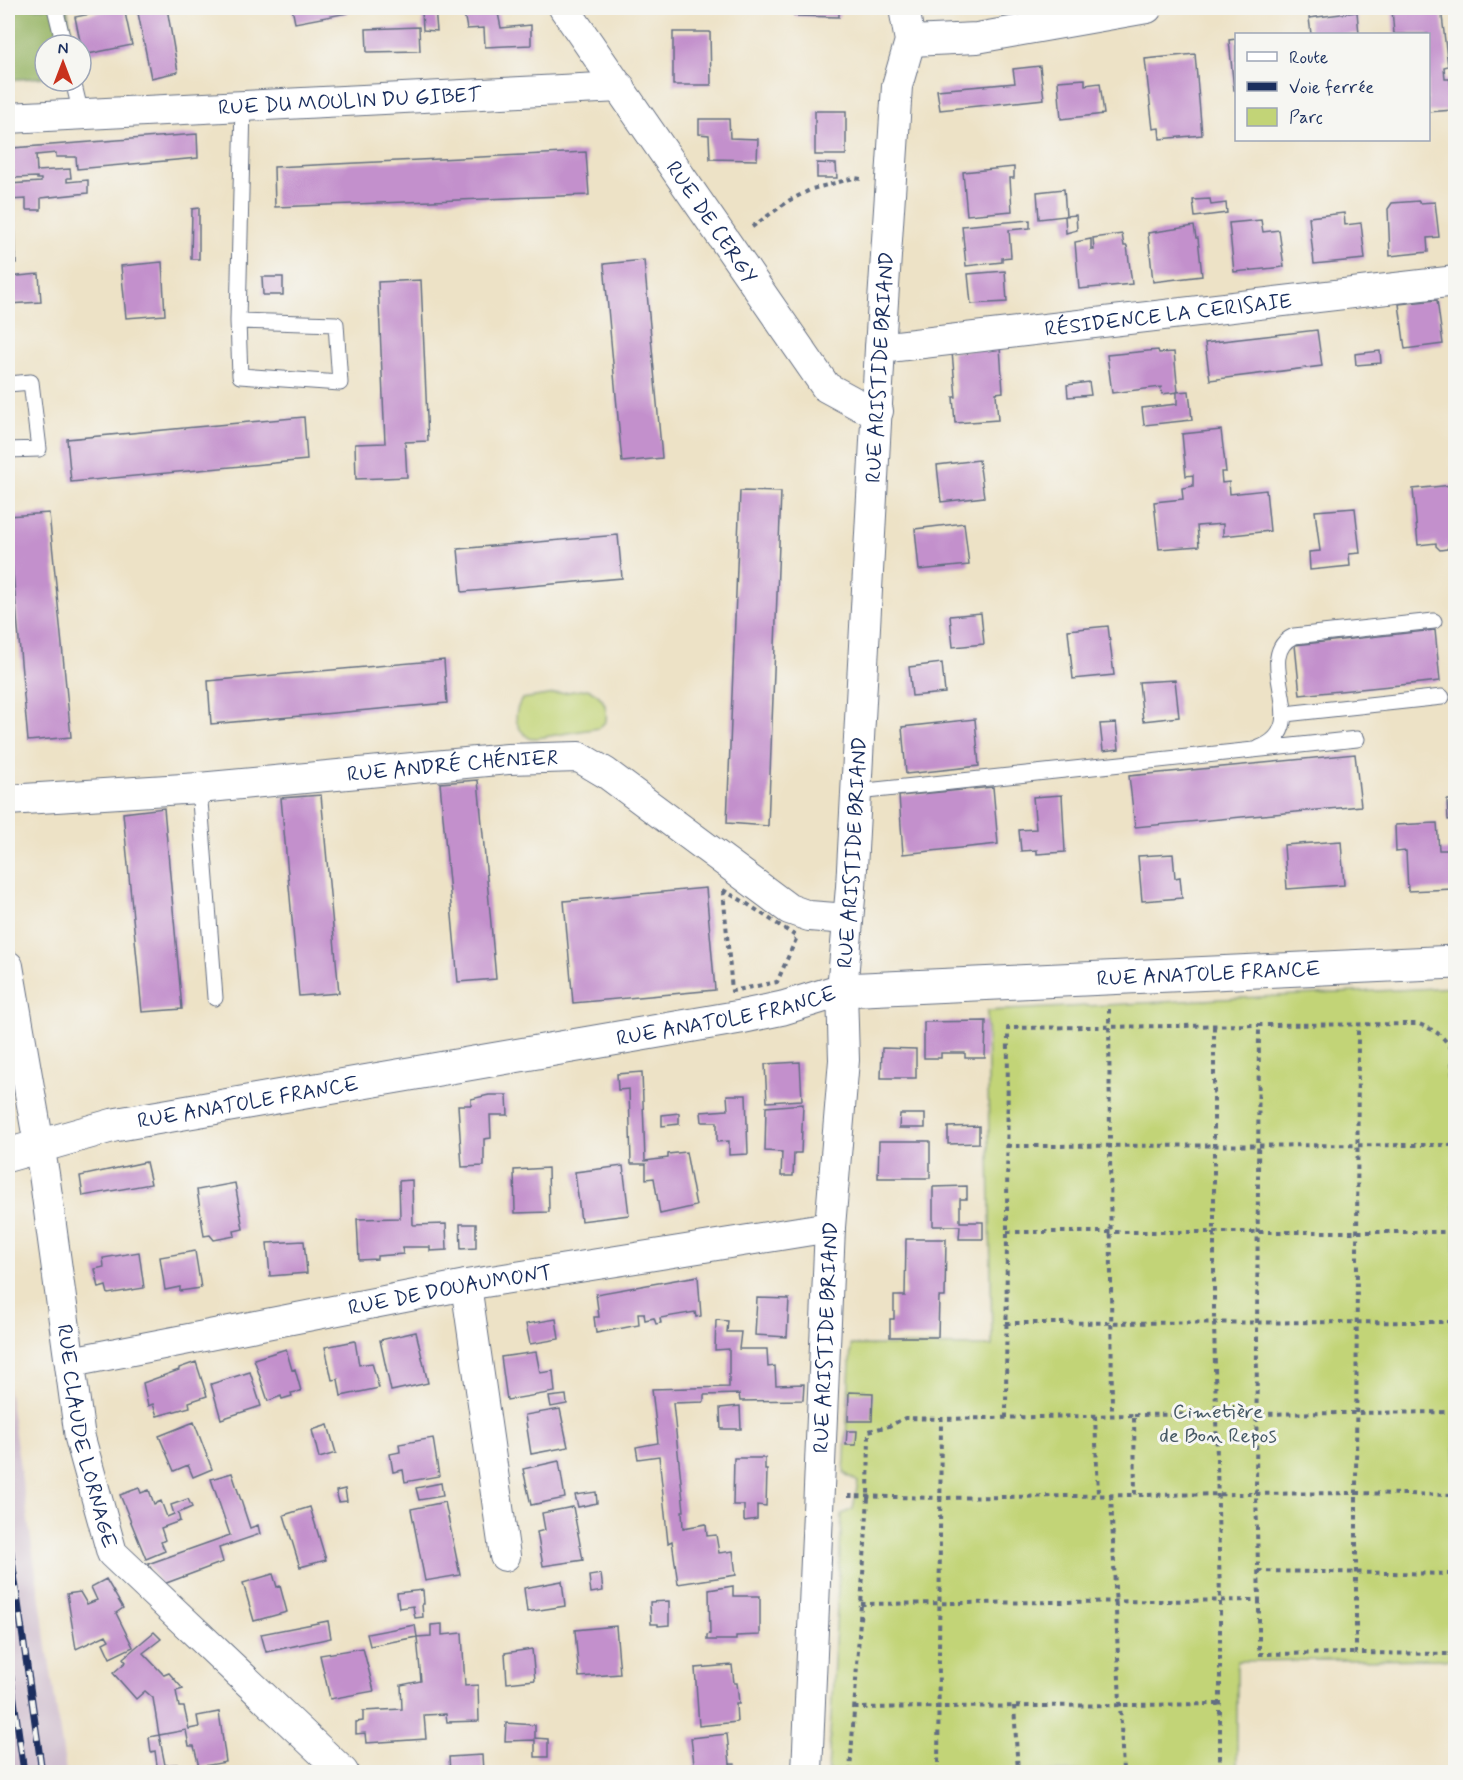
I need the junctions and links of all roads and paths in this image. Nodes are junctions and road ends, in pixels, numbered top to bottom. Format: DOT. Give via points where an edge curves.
graph roads {
  1 [pos="55,8"];
  2 [pos="564,8"];
  3 [pos="904,8"];
  4 [pos="1147,8"];
  5 [pos="61,33"];
  6 [pos="910,41"];
  7 [pos="620,87"];
  8 [pos="76,93"];
  9 [pos="243,105"];
  10 [pos="81,114"];
  11 [pos="8,118"];
  12 [pos="869,180"];
  13 [pos="747,231"];
  14 [pos="1455,281"];
  15 [pos="238,321"];
  16 [pos="880,348"];
  17 [pos="8,384"];
  18 [pos="878,411"];
  19 [pos="8,450"];
  20 [pos="1434,621"];
  21 [pos="1442,698"];
  22 [pos="1285,714"];
  23 [pos="1357,739"];
  24 [pos="1255,749"];
  25 [pos="199,788"];
  26 [pos="856,792"];
  27 [pos="8,800"];
  28 [pos="848,919"];
  29 [pos="1455,962"];
  30 [pos="8,966"];
  31 [pos="842,990"];
  32 [pos="732,991"];
  33 [pos="214,998"];
  34 [pos="1109,1002"];
  35 [pos="1259,1025"];
  36 [pos="1214,1026"];
  37 [pos="1358,1026"];
  38 [pos="1109,1027"];
  39 [pos="39,1144"];
  40 [pos="1357,1145"];
  41 [pos="1454,1145"];
  42 [pos="1007,1146"];
  43 [pos="1110,1146"];
  44 [pos="1214,1146"];
  45 [pos="1258,1146"];
  46 [pos="8,1155"];
  47 [pos="830,1227"];
  48 [pos="1455,1231"];
  49 [pos="1006,1232"];
  50 [pos="1111,1232"];
  51 [pos="1214,1232"];
  52 [pos="1258,1232"];
  53 [pos="1357,1232"];
  54 [pos="466,1285"];
  55 [pos="1112,1321"];
  56 [pos="1214,1321"];
  57 [pos="1257,1321"];
  58 [pos="1455,1322"];
  59 [pos="1006,1323"];
  60 [pos="1356,1323"];
  61 [pos="71,1362"];
  62 [pos="1455,1369"];
  63 [pos="1454,1412"];
  64 [pos="1356,1413"];
  65 [pos="1256,1414"];
  66 [pos="1134,1415"];
  67 [pos="1217,1415"];
  68 [pos="1095,1416"];
  69 [pos="1112,1416"];
  70 [pos="1006,1418"];
  71 [pos="941,1419"];
  72 [pos="819,1493"];
  73 [pos="1356,1493"];
  74 [pos="1219,1494"];
  75 [pos="1256,1494"];
  76 [pos="1135,1495"];
  77 [pos="1453,1495"];
  78 [pos="1098,1496"];
  79 [pos="1111,1496"];
  80 [pos="868,1498"];
  81 [pos="940,1498"];
  82 [pos="505,1556"];
  83 [pos="1258,1571"];
  84 [pos="1356,1572"];
  85 [pos="1454,1574"];
  86 [pos="1259,1599"];
  87 [pos="1220,1600"];
  88 [pos="939,1602"];
  89 [pos="1116,1602"];
  90 [pos="861,1604"];
  91 [pos="1356,1653"];
  92 [pos="1220,1704"];
  93 [pos="1122,1705"];
  94 [pos="1014,1706"];
  95 [pos="939,1707"];
  96 [pos="854,1708"];
  97 [pos="343,1773"];
  98 [pos="807,1773"];
  99 [pos="849,1773"];
  100 [pos="938,1773"];
  101 [pos="1018,1773"];
  102 [pos="1123,1773"];
  103 [pos="1220,1773"];
  1 -- 5 [label="lane"];
  2 -- 7 [label="street, RUE DE CERGY"];
  3 -- 6 [label="street, RUE ARISTIDE BRIAND"];
  4 -- 6 [label="street" via="977,38"];
  6 -- 16 [label="street, RUE ARISTIDE BRIAND" via="897,86"];
  7 -- 9 [label="street, RUE DU MOULIN DU GIBET"];
  7 -- 18 [label="street, RUE DE CERGY" via="826,387"];
  8 -- 10 [label="lane"];
  9 -- 10 [label="street, RUE DU MOULIN DU GIBET"];
  9 -- 15 [label="lane"];
  10 -- 11 [label="street, RUE DU MOULIN DU GIBET"];
  12 -- 13 [label="path" via="855,178 812,189"];
  14 -- 16 [label="street, RÉSIDENCE LA CERISAIE"];
  15 -- 15 [label="lane" via="240,376 340,383 336,324"];
  16 -- 18 [label="street, RUE ARISTIDE BRIAND"];
  17 -- 19 [label="lane" via="31,382 39,448"];
  18 -- 26 [label="street, RUE ARISTIDE BRIAND"];
  20 -- 22 [label="lane" via="1286,639 1276,660"];
  21 -- 22 [label="lane"];
  22 -- 24 [label="lane" via="1278,734"];
  23 -- 24 [label="lane"];
  24 -- 26 [label="lane"];
  25 -- 27 [label="street, RUE ANDRÉ CHÉNIER"];
  25 -- 28 [label="street, RUE ANDRÉ CHÉNIER" via="508,759 579,757 789,909 809,916"];
  25 -- 33 [label="lane"];
  26 -- 28 [label="street, RUE ARISTIDE BRIAND"];
  28 -- 31 [label="street, RUE ARISTIDE BRIAND"];
  29 -- 31 [label="street, RUE ANATOLE FRANCE"];
  30 -- 39 [label="street, RUE CLAUDE LORNAGE"];
  31 -- 39 [label="street, RUE ANATOLE FRANCE" via="740,1017 114,1125"];
  31 -- 47 [label="street, RUE ARISTIDE BRIAND" via="844,1060"];
  32 -- 32 [label="path" via="777,982 797,937 723,890"];
  34 -- 38 [label="path"];
  35 -- 36 [label="path"];
  35 -- 37 [label="path"];
  35 -- 45 [label="path"];
  36 -- 38 [label="path"];
  36 -- 44 [label="path"];
  37 -- 40 [label="path"];
  37 -- 41 [label="path" via="1419,1024 1444,1037 1452,1050"];
  38 -- 42 [label="path" via="1008,1029"];
  38 -- 43 [label="path"];
  39 -- 46 [label="street, RUE ANATOLE FRANCE"];
  39 -- 61 [label="street, RUE CLAUDE LORNAGE"];
  40 -- 41 [label="path"];
  40 -- 45 [label="path"];
  40 -- 53 [label="path"];
  41 -- 48 [label="path"];
  42 -- 43 [label="path"];
  42 -- 49 [label="path"];
  43 -- 44 [label="path"];
  43 -- 50 [label="path"];
  44 -- 45 [label="path"];
  44 -- 51 [label="path"];
  45 -- 52 [label="path"];
  47 -- 54 [label="street, RUE DE DOUAUMONT"];
  47 -- 72 [label="street, RUE ARISTIDE BRIAND"];
  48 -- 53 [label="path"];
  49 -- 50 [label="path"];
  49 -- 59 [label="path"];
  50 -- 51 [label="path"];
  50 -- 55 [label="path"];
  51 -- 52 [label="path"];
  51 -- 56 [label="path"];
  52 -- 53 [label="path"];
  52 -- 57 [label="path"];
  53 -- 60 [label="path"];
  54 -- 61 [label="street, RUE DE DOUAUMONT"];
  54 -- 82 [label="street"];
  55 -- 56 [label="path"];
  55 -- 59 [label="path"];
  55 -- 69 [label="path"];
  56 -- 57 [label="path"];
  56 -- 67 [label="path"];
  57 -- 60 [label="path"];
  57 -- 65 [label="path"];
  58 -- 60 [label="path"];
  59 -- 70 [label="path"];
  60 -- 64 [label="path"];
  61 -- 97 [label="street, RUE CLAUDE LORNAGE" via="80,1438 112,1553"];
  62 -- 63 [label="path"];
  63 -- 64 [label="path"];
  63 -- 77 [label="path"];
  64 -- 65 [label="path"];
  64 -- 73 [label="path"];
  65 -- 67 [label="path"];
  65 -- 75 [label="path"];
  66 -- 67 [label="path"];
  66 -- 69 [label="path"];
  66 -- 76 [label="path"];
  67 -- 74 [label="path"];
  68 -- 69 [label="path"];
  68 -- 70 [label="path"];
  68 -- 78 [label="path"];
  70 -- 71 [label="path"];
  71 -- 80 [label="path" via="905,1418 869,1431"];
  71 -- 81 [label="path"];
  72 -- 80 [label="path"];
  72 -- 98 [label="street, RUE ARISTIDE BRIAND"];
  73 -- 75 [label="path"];
  73 -- 77 [label="path"];
  73 -- 84 [label="path"];
  74 -- 75 [label="path"];
  74 -- 76 [label="path"];
  74 -- 87 [label="path"];
  75 -- 83 [label="path"];
  76 -- 79 [label="path"];
  77 -- 85 [label="path"];
  78 -- 79 [label="path"];
  78 -- 81 [label="path"];
  79 -- 89 [label="path"];
  80 -- 81 [label="path"];
  80 -- 90 [label="path"];
  81 -- 88 [label="path"];
  83 -- 84 [label="path"];
  83 -- 86 [label="path"];
  84 -- 85 [label="path"];
  84 -- 91 [label="path"];
  85 -- 91 [label="path" via="1454,1654"];
  86 -- 87 [label="path"];
  86 -- 91 [label="path" via="1259,1654"];
  87 -- 89 [label="path"];
  87 -- 92 [label="path"];
  88 -- 89 [label="path"];
  88 -- 90 [label="path"];
  88 -- 95 [label="path"];
  89 -- 93 [label="path"];
  90 -- 96 [label="path"];
  92 -- 93 [label="path"];
  92 -- 103 [label="path"];
  93 -- 94 [label="path"];
  93 -- 102 [label="path"];
  94 -- 95 [label="path"];
  94 -- 101 [label="path"];
  95 -- 96 [label="path"];
  95 -- 100 [label="path"];
  96 -- 99 [label="path"];
}
